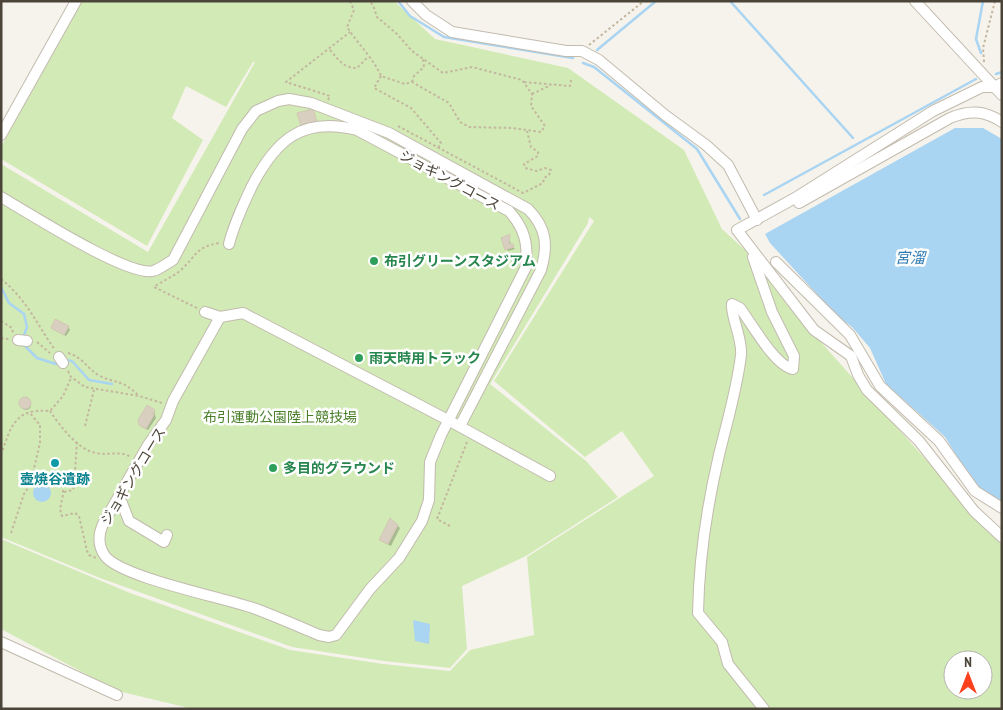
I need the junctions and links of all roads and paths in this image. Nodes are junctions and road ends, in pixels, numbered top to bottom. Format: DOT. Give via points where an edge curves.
graph roads {
  1 [pos="76,1"];
  2 [pos="350,1"];
  3 [pos="369,1"];
  4 [pos="412,1"];
  5 [pos="644,1"];
  6 [pos="915,1"];
  7 [pos="995,1"];
  8 [pos="350,32"];
  9 [pos="330,50"];
  10 [pos="582,51"];
  11 [pos="368,57"];
  12 [pos="423,58"];
  13 [pos="381,76"];
  14 [pos="984,76"];
  15 [pos="571,80"];
  16 [pos="412,82"];
  17 [pos="524,82"];
  18 [pos="552,84"];
  19 [pos="998,85"];
  20 [pos="532,94"];
  21 [pos="1002,95"];
  22 [pos="328,101"];
  23 [pos="1002,122"];
  24 [pos="527,131"];
  25 [pos="1,135"];
  26 [pos="438,148"];
  27 [pos="523,193"];
  28 [pos="1,197"];
  29 [pos="755,224"];
  30 [pos="229,244"];
  31 [pos="749,244"];
  32 [pos="776,262"];
  33 [pos="1,278"];
  34 [pos="205,312"];
  35 [pos="220,317"];
  36 [pos="1,321"];
  37 [pos="63,358"];
  38 [pos="94,390"];
  39 [pos="139,396"];
  40 [pos="172,405"];
  41 [pos="50,411"];
  42 [pos="29,412"];
  43 [pos="448,420"];
  44 [pos="85,426"];
  45 [pos="460,426"];
  46 [pos="471,432"];
  47 [pos="77,441"];
  48 [pos="1,455"];
  49 [pos="138,461"];
  50 [pos="34,473"];
  51 [pos="550,476"];
  52 [pos="64,492"];
  53 [pos="118,501"];
  54 [pos="1002,508"];
  55 [pos="450,526"];
  56 [pos="11,534"];
  57 [pos="167,535"];
  58 [pos="1002,537"];
  59 [pos="106,558"];
  60 [pos="1,642"];
  61 [pos="117,695"];
  62 [pos="764,709"];
  1 -- 25 [label="street"];
  2 -- 8 [label="path" via="354,10 347,27"];
  3 -- 12 [label="path" via="377,17"];
  4 -- 10 [label="street" via="452,32"];
  5 -- 10 [label="path"];
  6 -- 14 [label="street"];
  7 -- 14 [label="path" via="983,48"];
  8 -- 9 [label="path"];
  8 -- 11 [label="path"];
  9 -- 11 [label="path" via="337,60 350,68 357,68"];
  9 -- 22 [label="path" via="286,82 330,96"];
  10 -- 29 [label="street" via="599,60 728,165"];
  11 -- 13 [label="path" via="376,63"];
  12 -- 16 [label="path" via="424,67"];
  12 -- 17 [label="path" via="443,72 472,67"];
  13 -- 16 [label="path" via="405,84"];
  13 -- 26 [label="path" via="374,88 411,108 441,143"];
  14 -- 19 [label="street"];
  15 -- 18 [label="path" via="570,86"];
  16 -- 24 [label="path" via="450,103 460,122 469,127"];
  17 -- 18 [label="path"];
  17 -- 20 [label="path"];
  18 -- 20 [label="path"];
  19 -- 21 [label="street"];
  19 -- 29 [label="street" via="982,87 933,111"];
  20 -- 24 [label="path" via="531,106 546,126 541,132"];
  23 -- 29 [label="street" via="984,112 966,112 950,118"];
  24 -- 27 [label="path" via="531,147 538,156 524,164 526,168 551,170 543,183"];
  28 -- 45 [label="street" via="110,258 132,268 153,271 173,260 242,129 256,111 278,101 295,100 389,133 528,209 538,219 545,234 547,248 541,270"];
  29 -- 31 [label="street" via="737,230"];
  30 -- 34 [label="path" via="220,242 202,247 182,270 154,287"];
  30 -- 43 [label="street, ジョギングコース" via="242,207 263,165 277,146 296,134 332,125 357,130 509,211 526,236 526,267"];
  31 -- 58 [label="street" via="814,330 851,356 867,390 919,442 974,511"];
  31 -- 62 [label="street" via="772,312 794,356 793,369 778,360 740,308 732,304 742,352 710,502 700,566 698,613 722,642 728,664"];
  32 -- 54 [label="street" via="850,335 880,386 939,441 975,491"];
  33 -- 36 [label="path" via="28,305 57,352 52,354 36,342 23,341"];
  34 -- 35 [label="street"];
  35 -- 40 [label="street, ジョギングコース"];
  35 -- 43 [label="street" via="242,313"];
  37 -- 39 [label="path" via="78,356 94,372 120,381"];
  38 -- 39 [label="path"];
  38 -- 41 [label="path" via="71,377 63,396"];
  38 -- 44 [label="path"];
  39 -- 40 [label="path"];
  40 -- 49 [label="street, ジョギングコース" via="166,420"];
  41 -- 42 [label="path"];
  41 -- 47 [label="path"];
  42 -- 48 [label="path" via="13,422"];
  42 -- 50 [label="path" via="40,424"];
  43 -- 45 [label="street"];
  43 -- 59 [label="street, ジョギングコース" via="430,462 429,500 422,521 399,558 370,589 336,634 329,637 255,608 154,580"];
  45 -- 46 [label="street"];
  46 -- 51 [label="street"];
  46 -- 55 [label="path" via="437,519"];
  47 -- 49 [label="path" via="95,453 122,452"];
  47 -- 52 [label="path" via="73,490"];
  49 -- 53 [label="street, ジョギングコース"];
  50 -- 52 [label="path" via="62,486"];
  50 -- 56 [label="path"];
  52 -- 59 [label="path" via="62,516 78,514 89,555"];
  53 -- 57 [label="street" via="122,503 128,522 164,542"];
  53 -- 59 [label="street, ジョギングコース" via="103,524 99,538"];
  60 -- 61 [label="street"];
}
